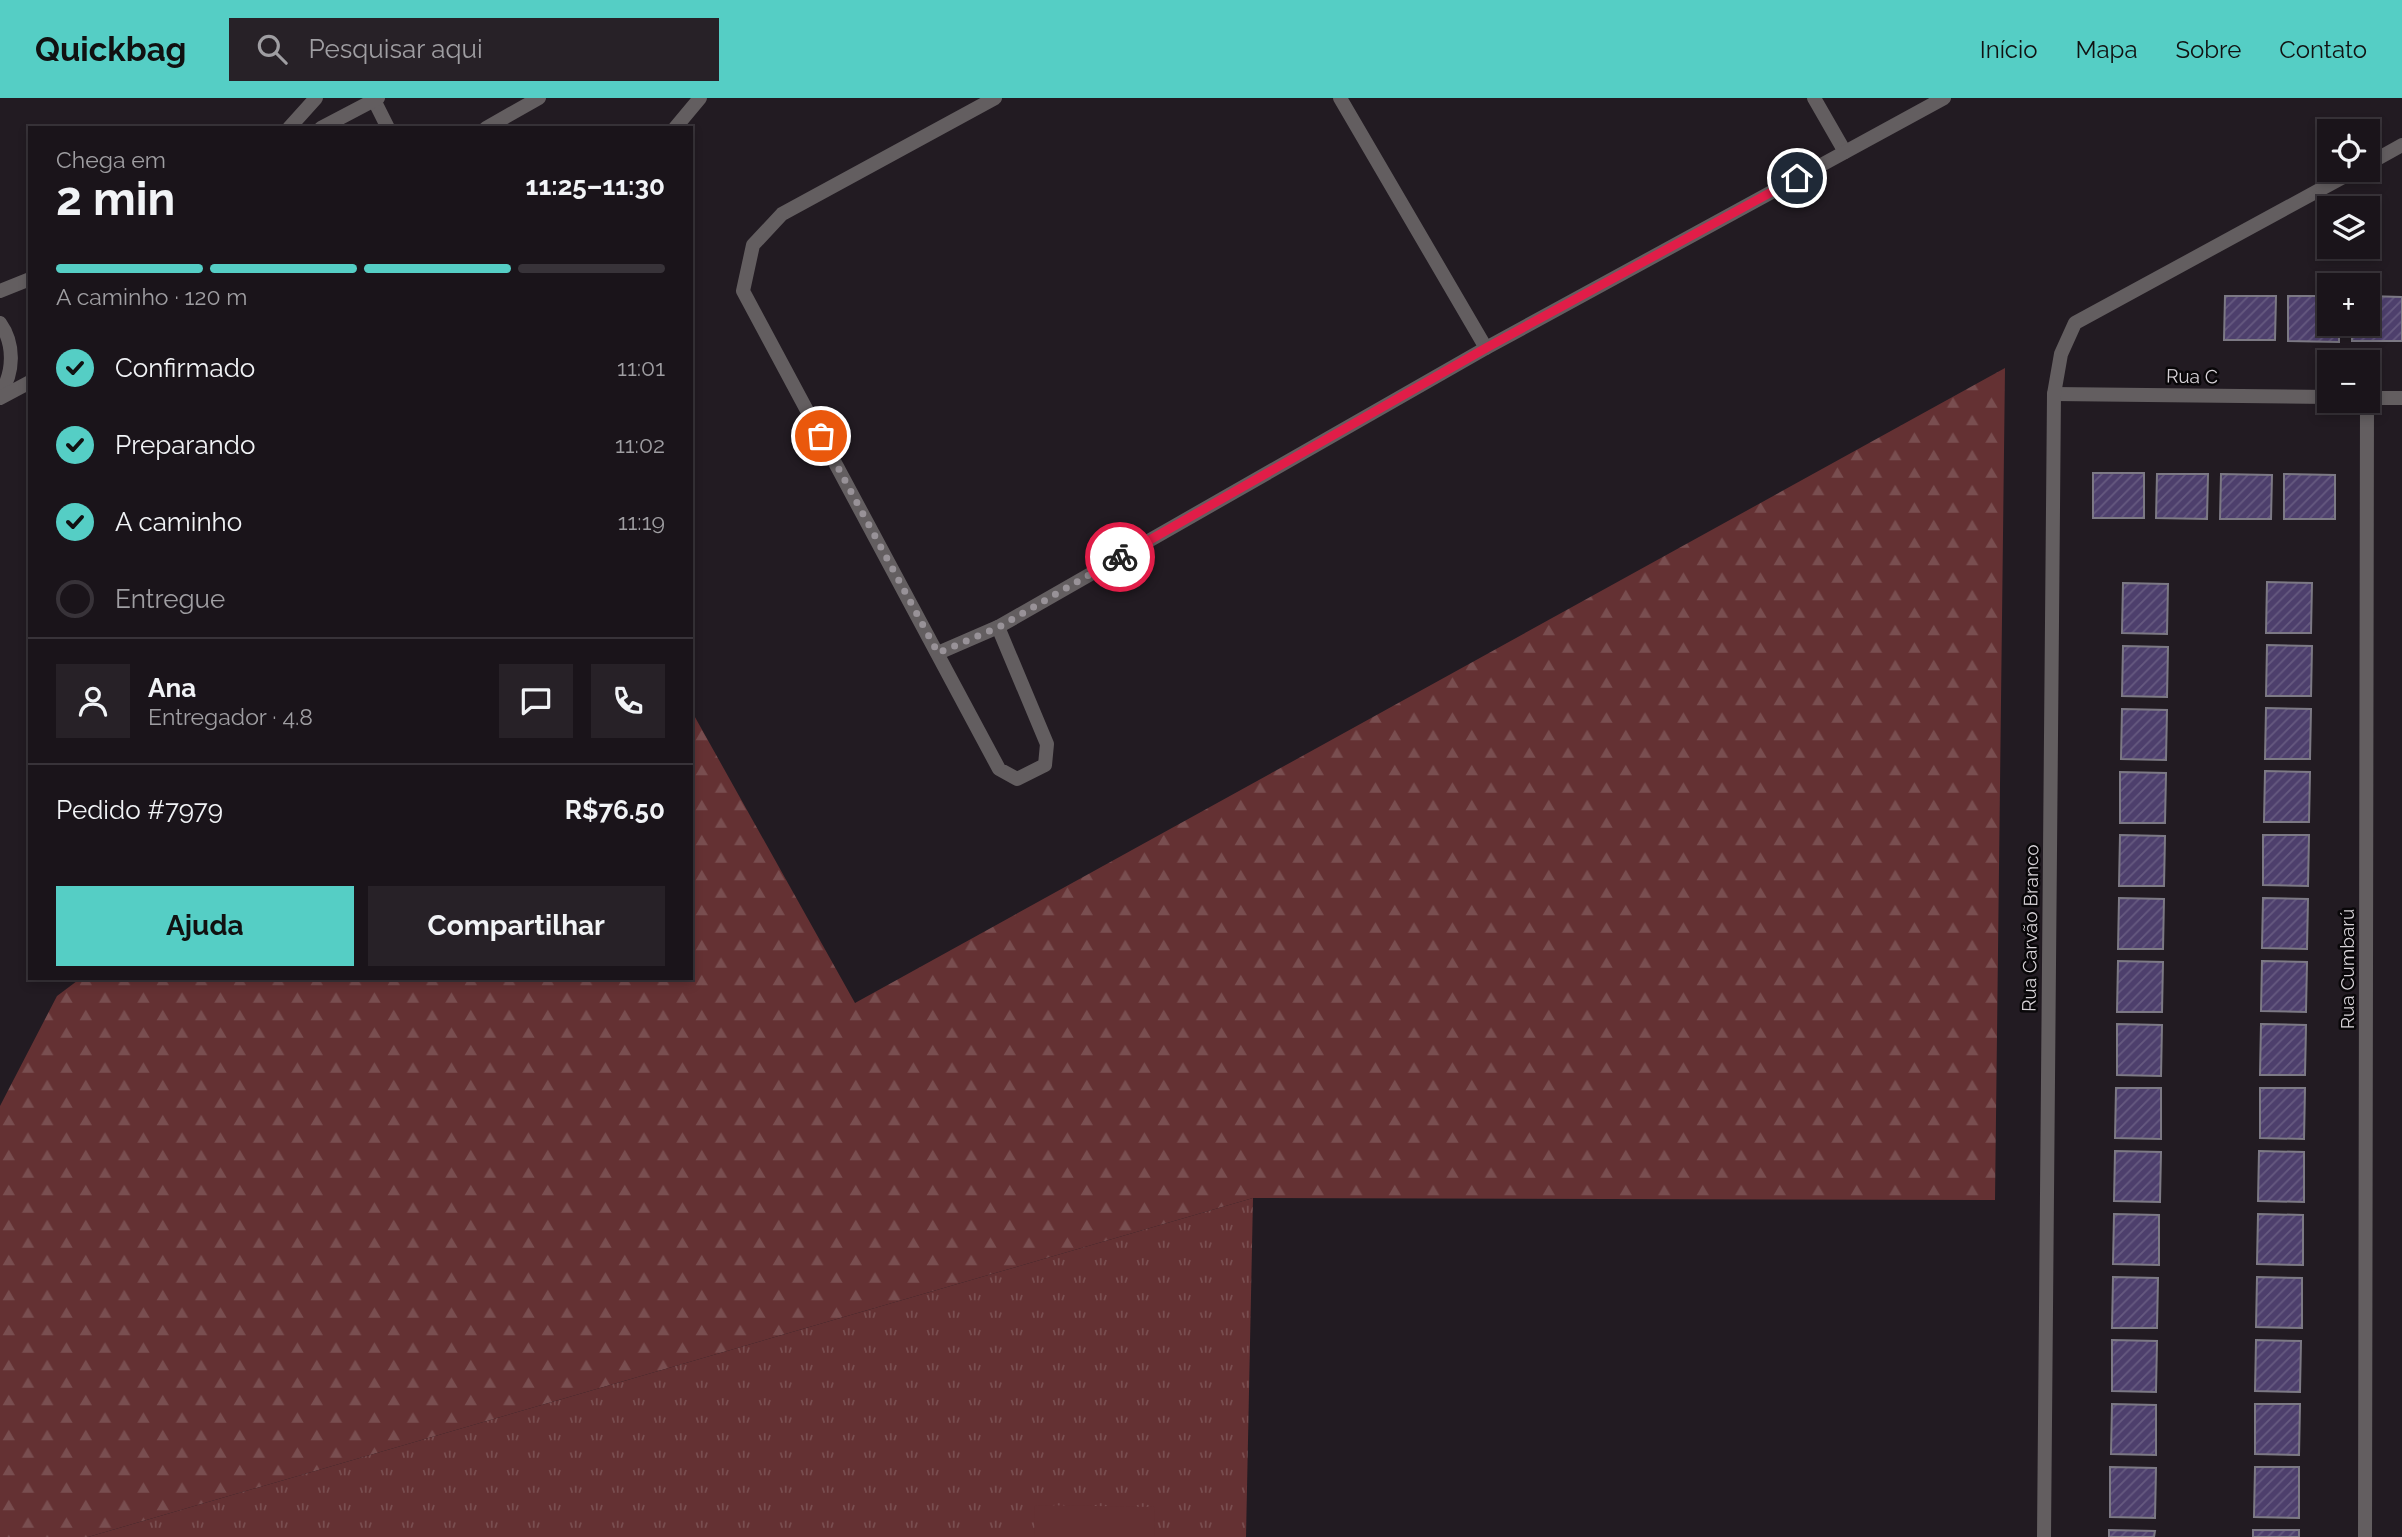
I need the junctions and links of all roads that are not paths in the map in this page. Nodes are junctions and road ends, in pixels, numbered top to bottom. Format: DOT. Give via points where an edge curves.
graph roads {
  1 [pos="316,98"];
  2 [pos="539,98"];
  3 [pos="700,98"];
  4 [pos="995,98"];
  5 [pos="1340,98"];
  6 [pos="1814,98"];
  7 [pos="1944,98"];
  8 [pos="376,99"];
  9 [pos="291,126"];
  10 [pos="325,126"];
  11 [pos="387,126"];
  12 [pos="490,126"];
  13 [pos="677,126"];
  14 [pos="2402,145"];
  15 [pos="1845,152"];
  16 [pos="2380,157"];
  17 [pos="2334,182"];
  18 [pos="28,280"];
  19 [pos="0,291"];
  20 [pos="0,323"];
  21 [pos="1486,348"];
  22 [pos="28,383"];
  23 [pos="2054,394"];
  24 [pos="0,396"];
  25 [pos="2317,397"];
  26 [pos="2402,398"];
  27 [pos="2380,399"];
  28 [pos="2367,413"];
  29 [pos="999,627"];
  30 [pos="938,653"];
  31 [pos="2044,1537"];
  32 [pos="2365,1537"];
  1 -- 9 [label="street"];
  2 -- 12 [label="street"];
  3 -- 13 [label="street"];
  4 -- 30 [label="street" via="782,214 753,245 743,291"];
  5 -- 21 [label="street"];
  6 -- 15 [label="street"];
  7 -- 15 [label="street"];
  8 -- 10 [label="street"];
  8 -- 11 [label="street"];
  14 -- 16 [label="street"];
  15 -- 21 [label="street"];
  17 -- 23 [label="street, Rua Carvão Branco" via="2076,323 2061,354"];
  18 -- 19 [label="street"];
  20 -- 24 [label="street" via="11,347 11,366"];
  21 -- 29 [label="street"];
  22 -- 24 [label="street"];
  23 -- 25 [label="street, Rua C"];
  23 -- 31 [label="street, Rua Carvão Branco"];
  26 -- 27 [label="street"];
  28 -- 32 [label="street, Rua Cumbarú"];
  29 -- 30 [label="street"];
  29 -- 30 [label="street" via="1046,744 1045,765 1017,779 999,769"];
}
